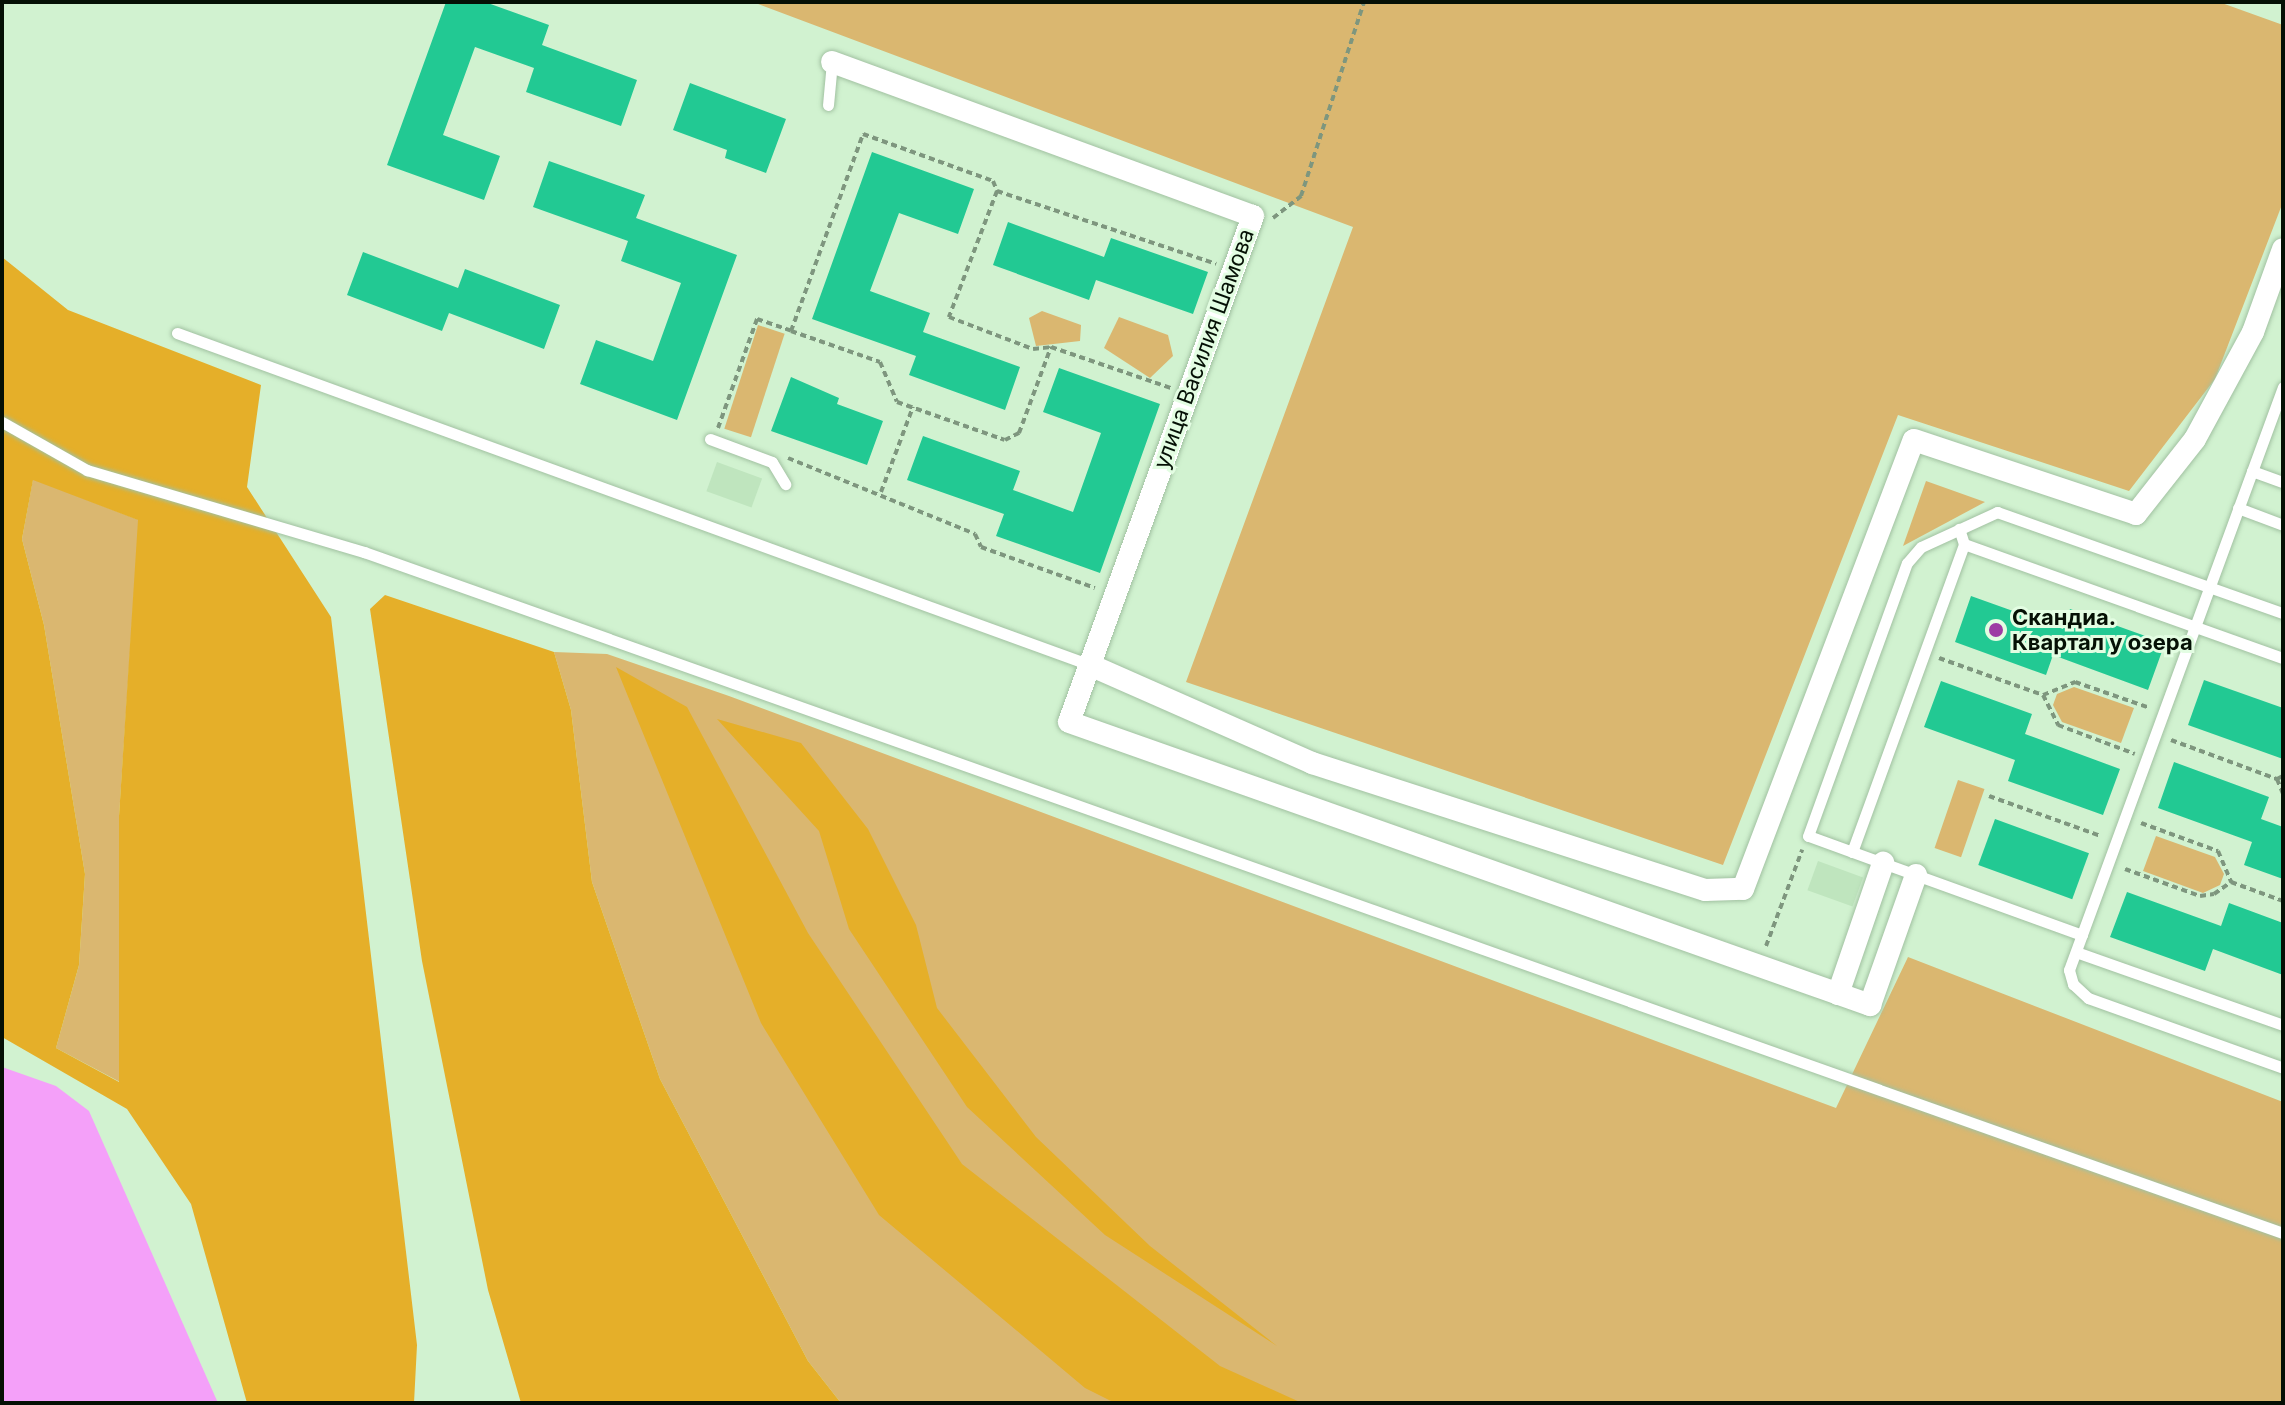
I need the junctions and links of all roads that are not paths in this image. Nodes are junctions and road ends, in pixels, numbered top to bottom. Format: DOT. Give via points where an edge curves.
graph roads {
  1 [pos="832,62"];
  2 [pos="828,105"];
  3 [pos="2283,249"];
  4 [pos="177,333"];
  5 [pos="2283,387"];
  6 [pos="2,422"];
  7 [pos="710,439"];
  8 [pos="2252,471"];
  9 [pos="2283,482"];
  10 [pos="785,484"];
  11 [pos="2238,508"];
  12 [pos="2283,525"];
  13 [pos="1959,529"];
  14 [pos="1964,544"];
  15 [pos="2210,586"];
  16 [pos="2283,613"];
  17 [pos="2195,626"];
  18 [pos="2283,658"];
  19 [pos="1090,665"];
  20 [pos="1852,852"];
  21 [pos="1883,863"];
  22 [pos="1916,875"];
  23 [pos="2082,935"];
  24 [pos="2076,952"];
  25 [pos="1838,994"];
  26 [pos="2283,1025"];
  27 [pos="2283,1068"];
  28 [pos="2283,1233"];
  1 -- 2 [label="lane"];
  1 -- 19 [label="street, улица Василия Шамова" via="1253,216"];
  3 -- 19 [label="street" via="2253,332 2195,439 2136,514 1914,440 1743,889 1705,890 1312,763"];
  4 -- 19 [label="lane"];
  5 -- 8 [label="lane"];
  6 -- 28 [label="lane" via="87,470 379,558"];
  7 -- 10 [label="lane" via="772,462"];
  8 -- 9 [label="lane"];
  8 -- 11 [label="lane"];
  11 -- 12 [label="lane"];
  11 -- 15 [label="lane"];
  13 -- 14 [label="lane"];
  13 -- 15 [label="lane" via="1987,515 2010,514"];
  13 -- 20 [label="lane" via="1921,547 1907,563 1808,836"];
  14 -- 17 [label="lane"];
  14 -- 20 [label="lane"];
  15 -- 16 [label="lane"];
  15 -- 17 [label="lane"];
  17 -- 18 [label="lane"];
  17 -- 23 [label="lane"];
  19 -- 25 [label="street, улица Василия Шамова" via="1069,722"];
  20 -- 21 [label="lane"];
  21 -- 22 [label="lane"];
  21 -- 25 [label="street"];
  22 -- 23 [label="lane"];
  22 -- 25 [label="street" via="1870,1005"];
  23 -- 24 [label="lane"];
  24 -- 26 [label="lane"];
  24 -- 27 [label="lane" via="2070,976 2082,995"];
}
